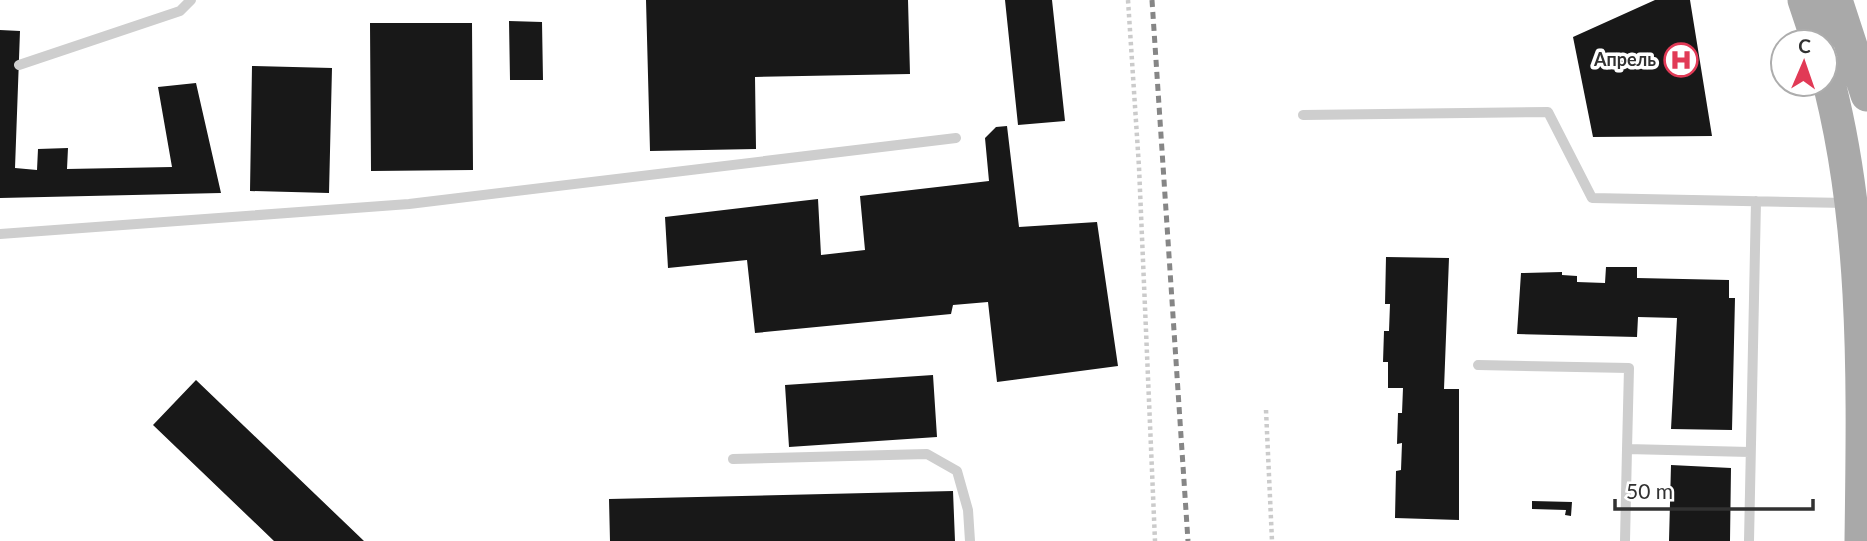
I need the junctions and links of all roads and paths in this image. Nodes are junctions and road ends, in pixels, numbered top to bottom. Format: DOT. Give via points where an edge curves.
graph roads {
  1 [pos="191,0"];
  2 [pos="1128,0"];
  3 [pos="1804,0"];
  4 [pos="1836,0"];
  5 [pos="1813,28"];
  6 [pos="19,65"];
  7 [pos="1867,95"];
  8 [pos="1831,98"];
  9 [pos="1303,115"];
  10 [pos="956,138"];
  11 [pos="1756,201"];
  12 [pos="1850,203"];
  13 [pos="0,234"];
  14 [pos="1478,365"];
  15 [pos="1266,410"];
  16 [pos="1627,449"];
  17 [pos="1751,452"];
  18 [pos="733,459"];
  19 [pos="970,541"];
  20 [pos="1155,541"];
  21 [pos="1272,541"];
  22 [pos="1625,541"];
  23 [pos="1749,541"];
  24 [pos="1861,541"];
  1 -- 6 [label="lane" via="180,10"];
  2 -- 20 [label="path"];
  3 -- 5 [label="main road"];
  4 -- 7 [label="main road"];
  8 -- 12 [label="main road"];
  9 -- 11 [label="lane" via="1548,112 1592,198"];
  10 -- 13 [label="lane" via="409,204"];
  11 -- 12 [label="lane"];
  11 -- 17 [label="lane"];
  12 -- 24 [label="main road" via="1860,324"];
  14 -- 16 [label="lane" via="1629,368"];
  15 -- 21 [label="path"];
  16 -- 17 [label="lane"];
  16 -- 22 [label="lane"];
  17 -- 23 [label="lane"];
  18 -- 19 [label="lane" via="927,454 957,471 968,510"];
}
